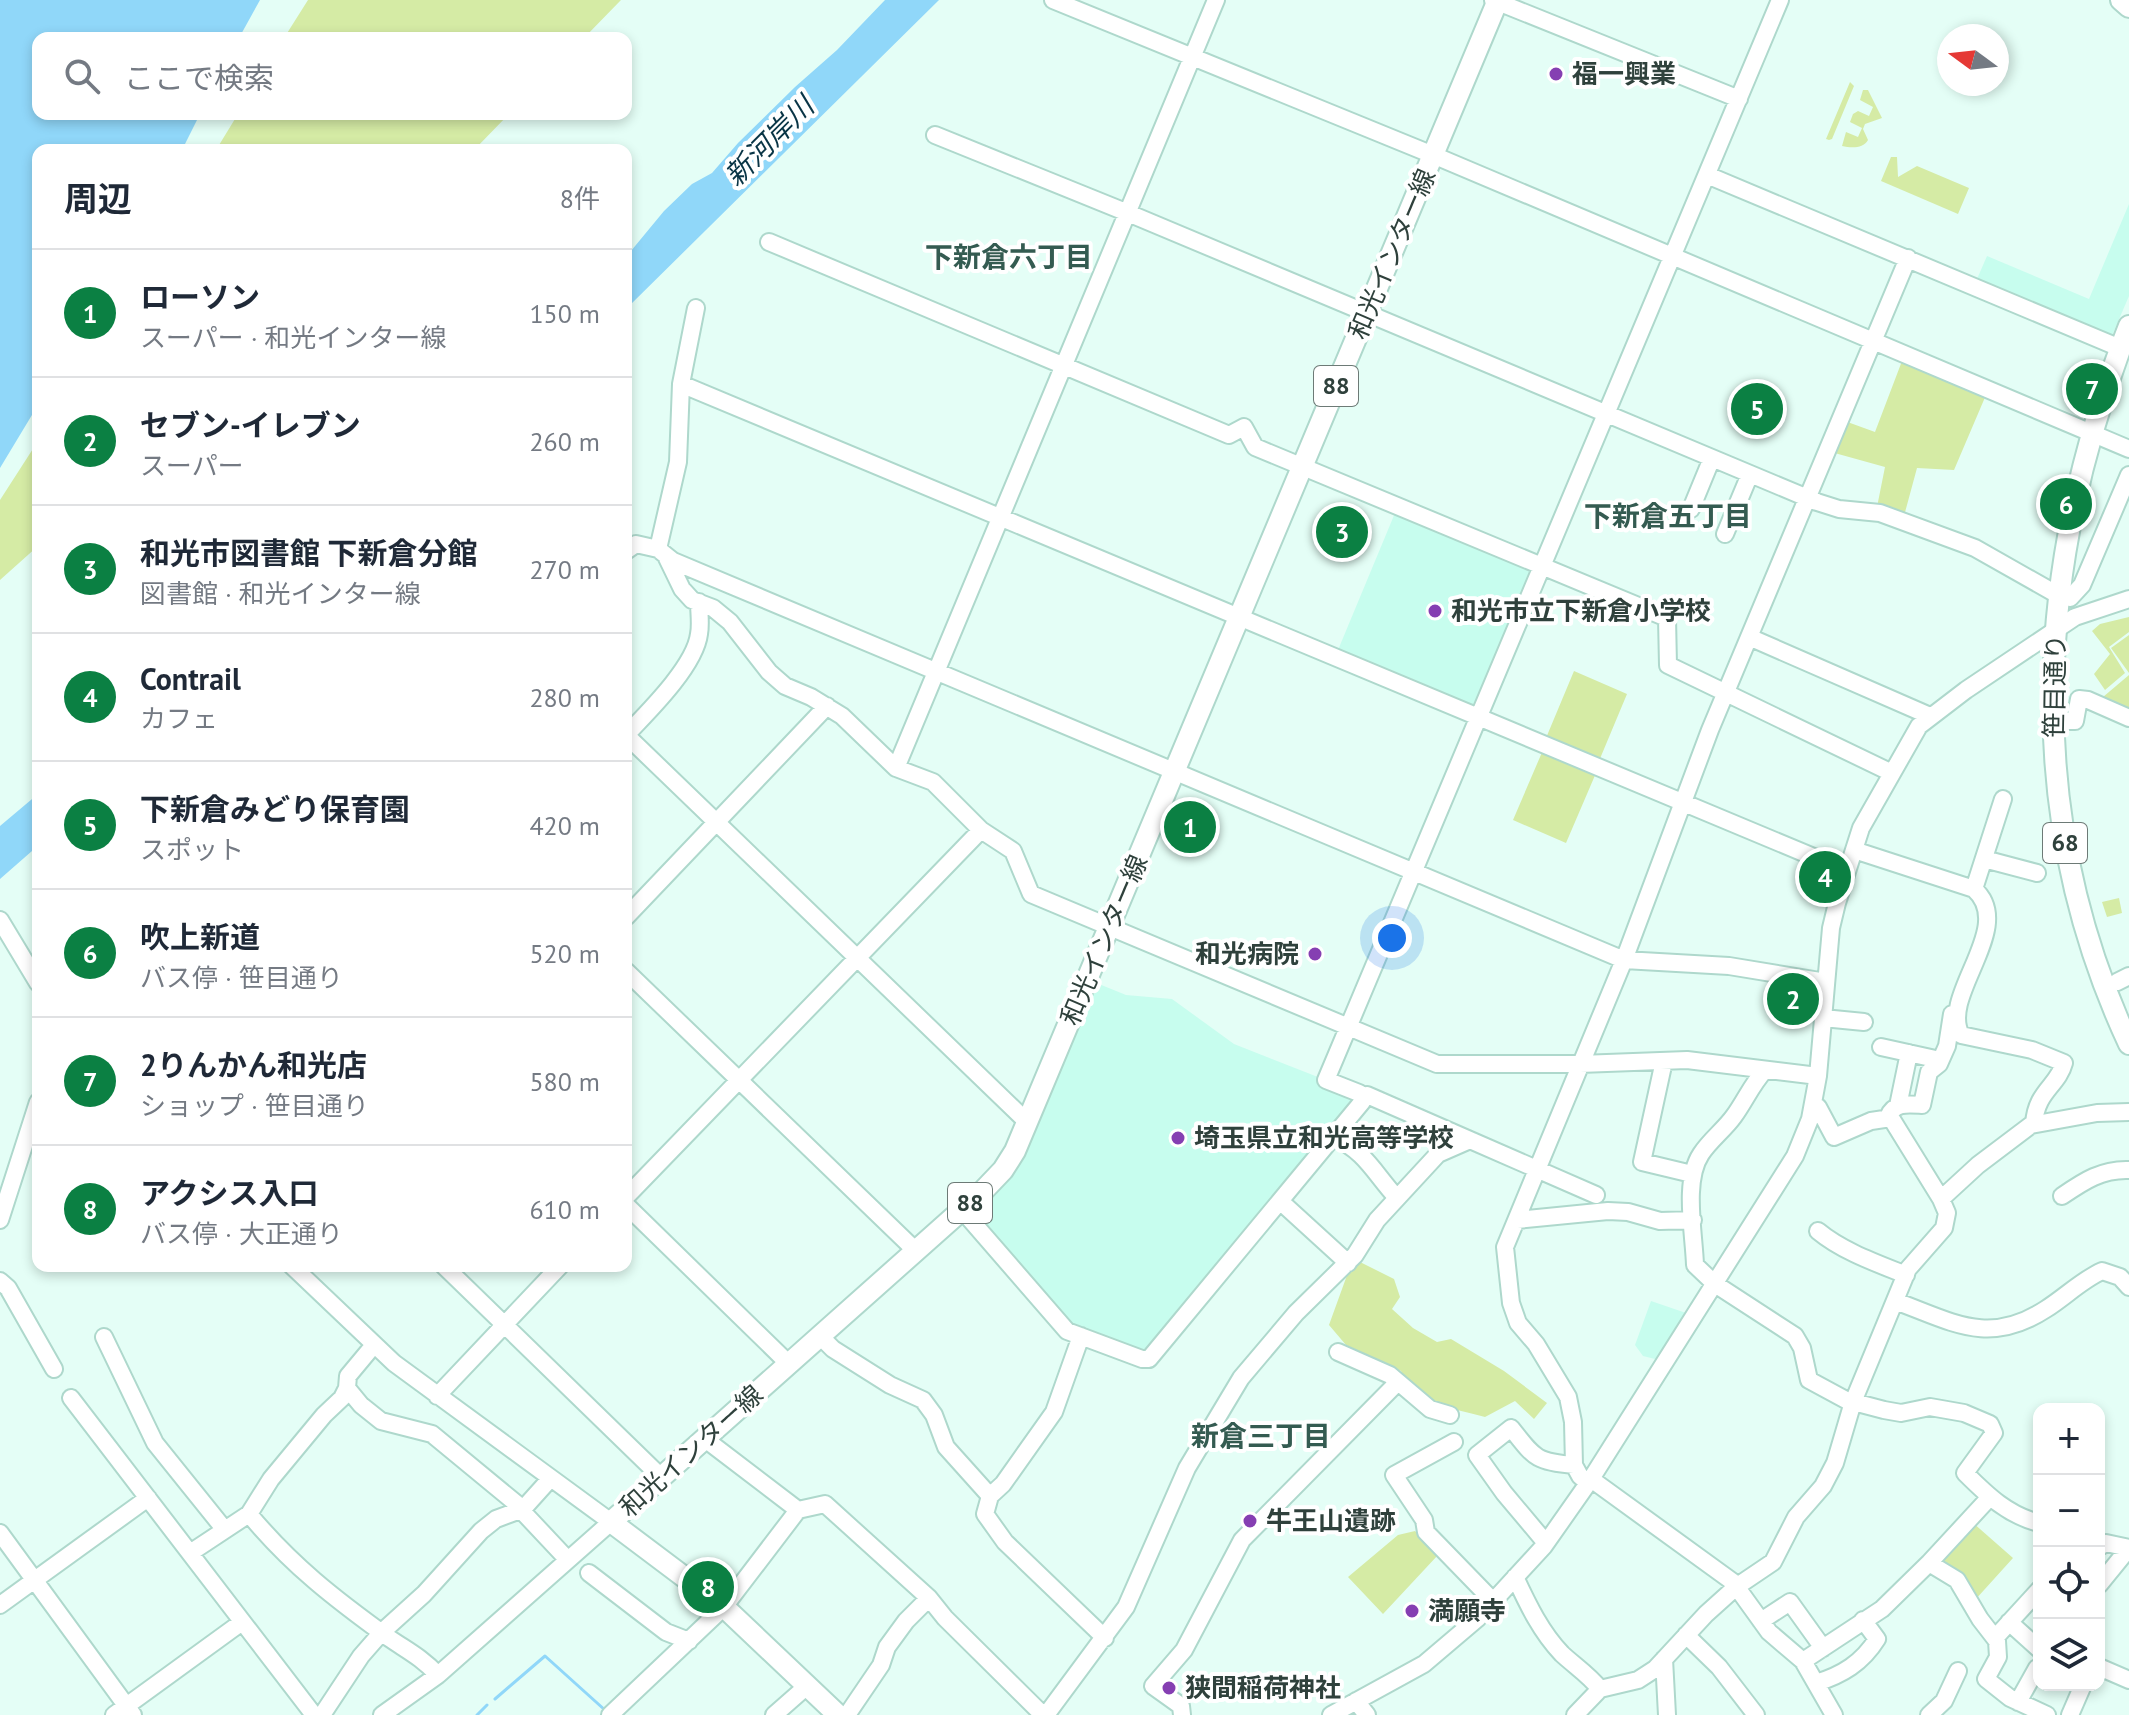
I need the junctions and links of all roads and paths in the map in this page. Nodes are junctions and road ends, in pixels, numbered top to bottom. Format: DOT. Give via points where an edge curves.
graph roads {
  1 [pos="1053,0"];
  2 [pos="1216,0"];
  3 [pos="1780,0"];
  4 [pos="2121,0"];
  5 [pos="1496,1"];
  6 [pos="2129,7"];
  7 [pos="1193,56"];
  8 [pos="1739,99"];
  9 [pos="935,135"];
  10 [pos="1433,155"];
  11 [pos="1707,175"];
  12 [pos="1128,213"];
  13 [pos="769,242"];
  14 [pos="1673,256"];
  15 [pos="1908,258"];
  16 [pos="696,308"];
  17 [pos="1367,314"];
  18 [pos="2129,326"];
  19 [pos="1874,340"];
  20 [pos="2125,354"];
  21 [pos="1063,365"];
  22 [pos="681,384"];
  23 [pos="1607,413"];
  24 [pos="2097,435"];
  25 [pos="2129,449"];
  26 [pos="1712,458"];
  27 [pos="1302,466"];
  28 [pos="1750,474"];
  29 [pos="2129,475"];
  30 [pos="1808,498"];
  31 [pos="1691,509"];
  32 [pos="1000,519"];
  33 [pos="1725,534"];
  34 [pos="632,547"];
  35 [pos="662,552"];
  36 [pos="1542,568"];
  37 [pos="2064,596"];
  38 [pos="2129,599"];
  39 [pos="699,602"];
  40 [pos="1239,618"];
  41 [pos="2061,627"];
  42 [pos="1749,637"];
  43 [pos="937,671"];
  44 [pos="1726,693"];
  45 [pos="827,706"];
  46 [pos="1479,716"];
  47 [pos="1930,716"];
  48 [pos="2129,718"];
  49 [pos="2065,721"];
  50 [pos="632,729"];
  51 [pos="632,741"];
  52 [pos="896,768"];
  53 [pos="1175,772"];
  54 [pos="1892,773"];
  55 [pos="2003,799"];
  56 [pos="1684,802"];
  57 [pos="717,823"];
  58 [pos="981,830"];
  59 [pos="1854,850"];
  60 [pos="1984,859"];
  61 [pos="1847,871"];
  62 [pos="1414,873"];
  63 [pos="2037,873"];
  64 [pos="1974,889"];
  65 [pos="632,911"];
  66 [pos="0,920"];
  67 [pos="1110,926"];
  68 [pos="857,959"];
  69 [pos="1624,960"];
  70 [pos="1970,972"];
  71 [pos="32,973"];
  72 [pos="632,977"];
  73 [pos="2123,979"];
  74 [pos="1826,982"];
  75 [pos="2129,1012"];
  76 [pos="1823,1018"];
  77 [pos="1864,1022"];
  78 [pos="1350,1027"];
  79 [pos="2129,1044"];
  80 [pos="1881,1047"];
  81 [pos="1909,1053"];
  82 [pos="1940,1060"];
  83 [pos="1664,1061"];
  84 [pos="1580,1064"];
  85 [pos="1765,1070"];
  86 [pos="1818,1076"];
  87 [pos="740,1080"];
  88 [pos="1363,1096"];
  89 [pos="1813,1106"];
  90 [pos="1893,1112"];
  91 [pos="2129,1112"];
  92 [pos="1029,1119"];
  93 [pos="32,1121"];
  94 [pos="2034,1124"];
  95 [pos="1334,1137"];
  96 [pos="1470,1140"];
  97 [pos="1537,1170"];
  98 [pos="2129,1170"];
  99 [pos="1692,1174"];
  100 [pos="632,1191"];
  101 [pos="1596,1195"];
  102 [pos="2062,1196"];
  103 [pos="1397,1198"];
  104 [pos="1941,1199"];
  105 [pos="1280,1201"];
  106 [pos="962,1210"];
  107 [pos="632,1211"];
  108 [pos="0,1220"];
  109 [pos="1517,1220"];
  110 [pos="1693,1220"];
  111 [pos="1818,1231"];
  112 [pos="916,1251"];
  113 [pos="1348,1263"];
  114 [pos="298,1272"];
  115 [pos="450,1272"];
  116 [pos="554,1272"];
  117 [pos="1906,1275"];
  118 [pos="0,1281"];
  119 [pos="1715,1284"];
  120 [pos="2129,1287"];
  121 [pos="1895,1301"];
  122 [pos="504,1324"];
  123 [pos="820,1336"];
  124 [pos="1081,1336"];
  125 [pos="104,1337"];
  126 [pos="373,1346"];
  127 [pos="1338,1352"];
  128 [pos="789,1364"];
  129 [pos="54,1369"];
  130 [pos="1398,1382"];
  131 [pos="347,1388"];
  132 [pos="437,1396"];
  133 [pos="71,1398"];
  134 [pos="1853,1402"];
  135 [pos="1450,1415"];
  136 [pos="705,1439"];
  137 [pos="1454,1442"];
  138 [pos="1574,1465"];
  139 [pos="661,1477"];
  140 [pos="550,1479"];
  141 [pos="1589,1481"];
  142 [pos="990,1496"];
  143 [pos="1990,1497"];
  144 [pos="148,1498"];
  145 [pos="522,1510"];
  146 [pos="798,1510"];
  147 [pos="249,1514"];
  148 [pos="2033,1521"];
  149 [pos="611,1522"];
  150 [pos="225,1530"];
  151 [pos="0,1533"];
  152 [pos="1546,1543"];
  153 [pos="2105,1544"];
  154 [pos="2129,1548"];
  155 [pos="190,1553"];
  156 [pos="568,1560"];
  157 [pos="1929,1563"];
  158 [pos="589,1573"];
  159 [pos="1515,1577"];
  160 [pos="2105,1578"];
  161 [pos="34,1580"];
  162 [pos="1736,1587"];
  163 [pos="2033,1596"];
  164 [pos="929,1598"];
  165 [pos="1493,1601"];
  166 [pos="0,1605"];
  167 [pos="724,1607"];
  168 [pos="1863,1620"];
  169 [pos="1761,1621"];
  170 [pos="242,1622"];
  171 [pos="2009,1622"];
  172 [pos="382,1632"];
  173 [pos="1686,1635"];
  174 [pos="1105,1638"];
  175 [pos="1995,1638"];
  176 [pos="689,1641"];
  177 [pos="2033,1644"];
  178 [pos="1823,1648"];
  179 [pos="1664,1659"];
  180 [pos="1803,1661"];
  181 [pos="2105,1670"];
  182 [pos="1958,1671"];
  183 [pos="438,1675"];
  184 [pos="2033,1675"];
  185 [pos="2129,1680"];
  186 [pos="1816,1683"];
  187 [pos="807,1686"];
  188 [pos="1600,1689"];
  189 [pos="2075,1691"];
  190 [pos="1356,1701"];
  191 [pos="2018,1702"];
  192 [pos="124,1712"];
  193 [pos="1937,1712"];
  194 [pos="314,1715"];
  195 [pos="322,1715"];
  196 [pos="382,1715"];
  197 [pos="610,1715"];
  198 [pos="774,1715"];
  199 [pos="838,1715"];
  200 [pos="847,1715"];
  201 [pos="1045,1715"];
  202 [pos="1182,1715"];
  203 [pos="1331,1715"];
  204 [pos="1367,1715"];
  205 [pos="1575,1715"];
  206 [pos="1667,1715"];
  207 [pos="1756,1715"];
  208 [pos="1834,1715"];
  209 [pos="2047,1715"];
  210 [pos="2070,1715"];
  1 -- 7 [label="street"];
  2 -- 7 [label="street"];
  3 -- 8 [label="street"];
  4 -- 6 [label="main road"];
  5 -- 8 [label="street"];
  5 -- 10 [label="main road, 和光インター線 / 88"];
  7 -- 10 [label="street"];
  7 -- 12 [label="street"];
  8 -- 11 [label="street"];
  9 -- 12 [label="street"];
  10 -- 14 [label="street"];
  10 -- 17 [label="main road, 和光インター線 / 88"];
  11 -- 14 [label="street"];
  11 -- 15 [label="street"];
  12 -- 17 [label="street"];
  12 -- 21 [label="street"];
  13 -- 21 [label="street"];
  14 -- 19 [label="street"];
  14 -- 23 [label="street"];
  15 -- 19 [label="street"];
  15 -- 20 [label="street"];
  16 -- 22 [label="street"];
  17 -- 23 [label="street"];
  17 -- 27 [label="main road, 和光インター線 / 88"];
  18 -- 20 [label="main road, 笹目通り / 68"];
  19 -- 24 [label="street"];
  19 -- 30 [label="street"];
  20 -- 24 [label="main road, 笹目通り / 68"];
  21 -- 27 [label="street" via="1229,435 1244,427 1255,447"];
  21 -- 32 [label="street"];
  22 -- 32 [label="street"];
  22 -- 35 [label="street" via="678,462"];
  23 -- 26 [label="street"];
  23 -- 36 [label="street"];
  24 -- 25 [label="street"];
  24 -- 37 [label="main road, 笹目通り / 68" via="2070,521"];
  26 -- 28 [label="street"];
  26 -- 31 [label="street"];
  27 -- 36 [label="street"];
  27 -- 40 [label="main road, 和光インター線 / 88"];
  28 -- 30 [label="street"];
  28 -- 33 [label="street"];
  29 -- 37 [label="street" via="2082,585"];
  30 -- 37 [label="street" via="1839,509 1880,513 1975,548"];
  30 -- 42 [label="street"];
  32 -- 40 [label="street"];
  32 -- 43 [label="street"];
  34 -- 35 [label="street"];
  35 -- 39 [label="street" via="682,589"];
  35 -- 43 [label="street"];
  36 -- 44 [label="street" via="1667,618 1668,665"];
  36 -- 46 [label="street"];
  37 -- 41 [label="main road, 笹目通り / 68"];
  38 -- 41 [label="street"];
  39 -- 45 [label="street" via="730,622 785,686"];
  39 -- 50 [label="street" via="699,636 686,662 671,688"];
  40 -- 46 [label="street"];
  40 -- 53 [label="main road, 和光インター線 / 88"];
  41 -- 47 [label="street"];
  41 -- 49 [label="main road, 笹目通り / 68"];
  41 -- 79 [label="main road, 笹目通り / 68" via="2052,727 2066,848 2091,947"];
  42 -- 44 [label="street"];
  42 -- 47 [label="street"];
  43 -- 52 [label="street"];
  43 -- 53 [label="street"];
  44 -- 54 [label="street"];
  44 -- 56 [label="street"];
  45 -- 52 [label="street"];
  45 -- 57 [label="street"];
  46 -- 56 [label="street"];
  46 -- 62 [label="street"];
  47 -- 54 [label="street" via="1911,736"];
  48 -- 49 [label="street" via="2079,699 2075,721"];
  49 -- 73 [label="main road, 笹目通り / 68" via="2079,846 2097,922"];
  51 -- 57 [label="street"];
  52 -- 58 [label="street" via="933,782"];
  53 -- 62 [label="street"];
  53 -- 67 [label="main road, 和光インター線 / 88"];
  54 -- 59 [label="street"];
  55 -- 60 [label="street"];
  56 -- 61 [label="street"];
  56 -- 69 [label="street"];
  57 -- 65 [label="street"];
  57 -- 68 [label="street"];
  58 -- 67 [label="street" via="1013,851 1031,894"];
  58 -- 68 [label="street"];
  59 -- 61 [label="street"];
  59 -- 64 [label="street"];
  60 -- 63 [label="street"];
  60 -- 64 [label="street"];
  61 -- 74 [label="street" via="1831,928"];
  62 -- 69 [label="street"];
  62 -- 78 [label="street"];
  64 -- 70 [label="street" via="1988,924"];
  66 -- 71 [label="street"];
  67 -- 78 [label="street"];
  67 -- 92 [label="main road, 和光インター線 / 88"];
  68 -- 87 [label="street"];
  68 -- 92 [label="street"];
  69 -- 74 [label="street" via="1729,966"];
  69 -- 84 [label="street"];
  70 -- 82 [label="street" via="1955,1000"];
  70 -- 94 [label="street" via="1960,1001 1961,1035 2032,1050 2064,1063 2039,1101"];
  72 -- 87 [label="street"];
  73 -- 75 [label="main road, 笹目通り / 68"];
  74 -- 76 [label="street"];
  76 -- 77 [label="street"];
  76 -- 86 [label="street"];
  78 -- 84 [label="street" via="1437,1064"];
  78 -- 88 [label="street" via="1326,1080"];
  80 -- 81 [label="street"];
  81 -- 82 [label="street"];
  81 -- 90 [label="street"];
  82 -- 90 [label="street" via="1929,1072 1922,1105"];
  83 -- 84 [label="street"];
  83 -- 85 [label="street"];
  83 -- 99 [label="street" via="1642,1162"];
  84 -- 97 [label="street"];
  85 -- 86 [label="street"];
  85 -- 99 [label="street" via="1699,1157"];
  86 -- 89 [label="street"];
  87 -- 100 [label="street"];
  87 -- 112 [label="street"];
  88 -- 95 [label="street"];
  88 -- 96 [label="street"];
  89 -- 90 [label="street" via="1834,1137"];
  89 -- 119 [label="street" via="1795,1156"];
  90 -- 104 [label="street" via="1891,1118"];
  91 -- 94 [label="street"];
  92 -- 106 [label="main road, 和光インター線 / 88" via="1003,1170"];
  93 -- 108 [label="street"];
  94 -- 104 [label="street"];
  95 -- 103 [label="street" via="1374,1166"];
  95 -- 105 [label="street"];
  96 -- 97 [label="street"];
  96 -- 103 [label="street" via="1438,1154"];
  97 -- 101 [label="street"];
  97 -- 109 [label="street"];
  98 -- 102 [label="street" via="2089,1177"];
  99 -- 110 [label="street"];
  103 -- 113 [label="street"];
  104 -- 117 [label="street" via="1947,1213 1944,1228"];
  105 -- 113 [label="street"];
  105 -- 124 [label="street" via="1149,1359"];
  106 -- 112 [label="main road, 和光インター線 / 88"];
  106 -- 124 [label="street" via="1067,1331"];
  107 -- 128 [label="street"];
  109 -- 110 [label="street" via="1620,1211 1660,1221"];
  109 -- 138 [label="street" via="1505,1247 1511,1303 1518,1323 1568,1397"];
  110 -- 119 [label="street" via="1695,1265"];
  111 -- 117 [label="street" via="1837,1246"];
  112 -- 123 [label="main road, 和光インター線 / 88"];
  113 -- 174 [label="street" via="1296,1313 1241,1378 1187,1468 1126,1607"];
  114 -- 126 [label="street"];
  115 -- 122 [label="street"];
  116 -- 122 [label="street"];
  117 -- 121 [label="street"];
  118 -- 129 [label="street"];
  119 -- 134 [label="street" via="1795,1336 1809,1380"];
  119 -- 141 [label="street"];
  120 -- 121 [label="street" via="2120,1277 2102,1271 2033,1317 1981,1330 1947,1323"];
  121 -- 134 [label="street"];
  122 -- 132 [label="street"];
  122 -- 139 [label="street"];
  123 -- 128 [label="main road, 和光インター線 / 88"];
  123 -- 142 [label="street" via="833,1349 923,1400 946,1447"];
  124 -- 142 [label="street" via="1054,1412"];
  125 -- 150 [label="street" via="155,1443"];
  126 -- 131 [label="street" via="348,1376"];
  126 -- 132 [label="street"];
  127 -- 130 [label="street"];
  128 -- 136 [label="main road, 和光インター線 / 88"];
  130 -- 135 [label="street" via="1430,1409"];
  130 -- 202 [label="street" via="1242,1540 1184,1650 1153,1686 1181,1706"];
  131 -- 145 [label="street" via="381,1421 432,1434"];
  131 -- 147 [label="street" via="271,1479"];
  132 -- 140 [label="street"];
  133 -- 144 [label="street"];
  134 -- 143 [label="street" via="1901,1413 1930,1407 1990,1424 1994,1433 1965,1473"];
  134 -- 162 [label="street" via="1823,1486 1796,1517 1773,1562"];
  136 -- 139 [label="main road, 和光インター線 / 88"];
  136 -- 146 [label="street"];
  137 -- 165 [label="street" via="1394,1475 1424,1520 1426,1532"];
  138 -- 141 [label="street"];
  138 -- 152 [label="street" via="1533,1456 1511,1428 1477,1455"];
  139 -- 149 [label="main road, 和光インター線 / 88"];
  140 -- 145 [label="street"];
  140 -- 149 [label="street"];
  141 -- 152 [label="street"];
  141 -- 162 [label="street"];
  142 -- 174 [label="street" via="985,1514 993,1528"];
  143 -- 148 [label="street" via="2017,1517"];
  143 -- 157 [label="street"];
  144 -- 155 [label="street"];
  144 -- 161 [label="street"];
  145 -- 156 [label="street"];
  145 -- 172 [label="street" via="481,1531"];
  146 -- 164 [label="street" via="825,1504"];
  146 -- 167 [label="street"];
  147 -- 150 [label="street"];
  147 -- 172 [label="street" via="297,1567"];
  149 -- 156 [label="street"];
  149 -- 167 [label="main road"];
  150 -- 155 [label="street"];
  151 -- 161 [label="street"];
  152 -- 159 [label="street"];
  153 -- 154 [label="street"];
  154 -- 160 [label="street"];
  155 -- 170 [label="street"];
  156 -- 183 [label="street"];
  157 -- 168 [label="street" via="1882,1609"];
  157 -- 175 [label="street" via="1957,1580"];
  158 -- 176 [label="street" via="666,1632"];
  159 -- 165 [label="street"];
  159 -- 188 [label="street" via="1538,1624"];
  161 -- 166 [label="street"];
  161 -- 192 [label="street"];
  162 -- 169 [label="street"];
  162 -- 173 [label="street"];
  163 -- 171 [label="street"];
  164 -- 200 [label="street" via="887,1647"];
  164 -- 201 [label="street"];
  165 -- 190 [label="street" via="1424,1664"];
  167 -- 176 [label="street"];
  167 -- 187 [label="main road"];
  168 -- 178 [label="street"];
  168 -- 186 [label="street" via="1877,1639 1867,1655 1839,1676"];
  169 -- 178 [label="street" via="1790,1602"];
  169 -- 180 [label="street"];
  170 -- 192 [label="street"];
  170 -- 194 [label="street"];
  171 -- 175 [label="street"];
  171 -- 177 [label="street"];
  172 -- 183 [label="street" via="419,1655"];
  172 -- 195 [label="street"];
  173 -- 179 [label="street"];
  173 -- 207 [label="street"];
  174 -- 201 [label="street"];
  175 -- 191 [label="street" via="1998,1657 1986,1679"];
  176 -- 197 [label="street"];
  178 -- 180 [label="street"];
  179 -- 188 [label="street" via="1638,1680"];
  179 -- 206 [label="street"];
  180 -- 186 [label="street"];
  181 -- 185 [label="street"];
  182 -- 193 [label="street"];
  183 -- 196 [label="street"];
  184 -- 191 [label="street"];
  186 -- 208 [label="street"];
  187 -- 198 [label="street"];
  187 -- 199 [label="main road"];
  188 -- 205 [label="street"];
  189 -- 210 [label="street"];
  190 -- 203 [label="street"];
  190 -- 204 [label="street"];
  191 -- 209 [label="street"];
}
